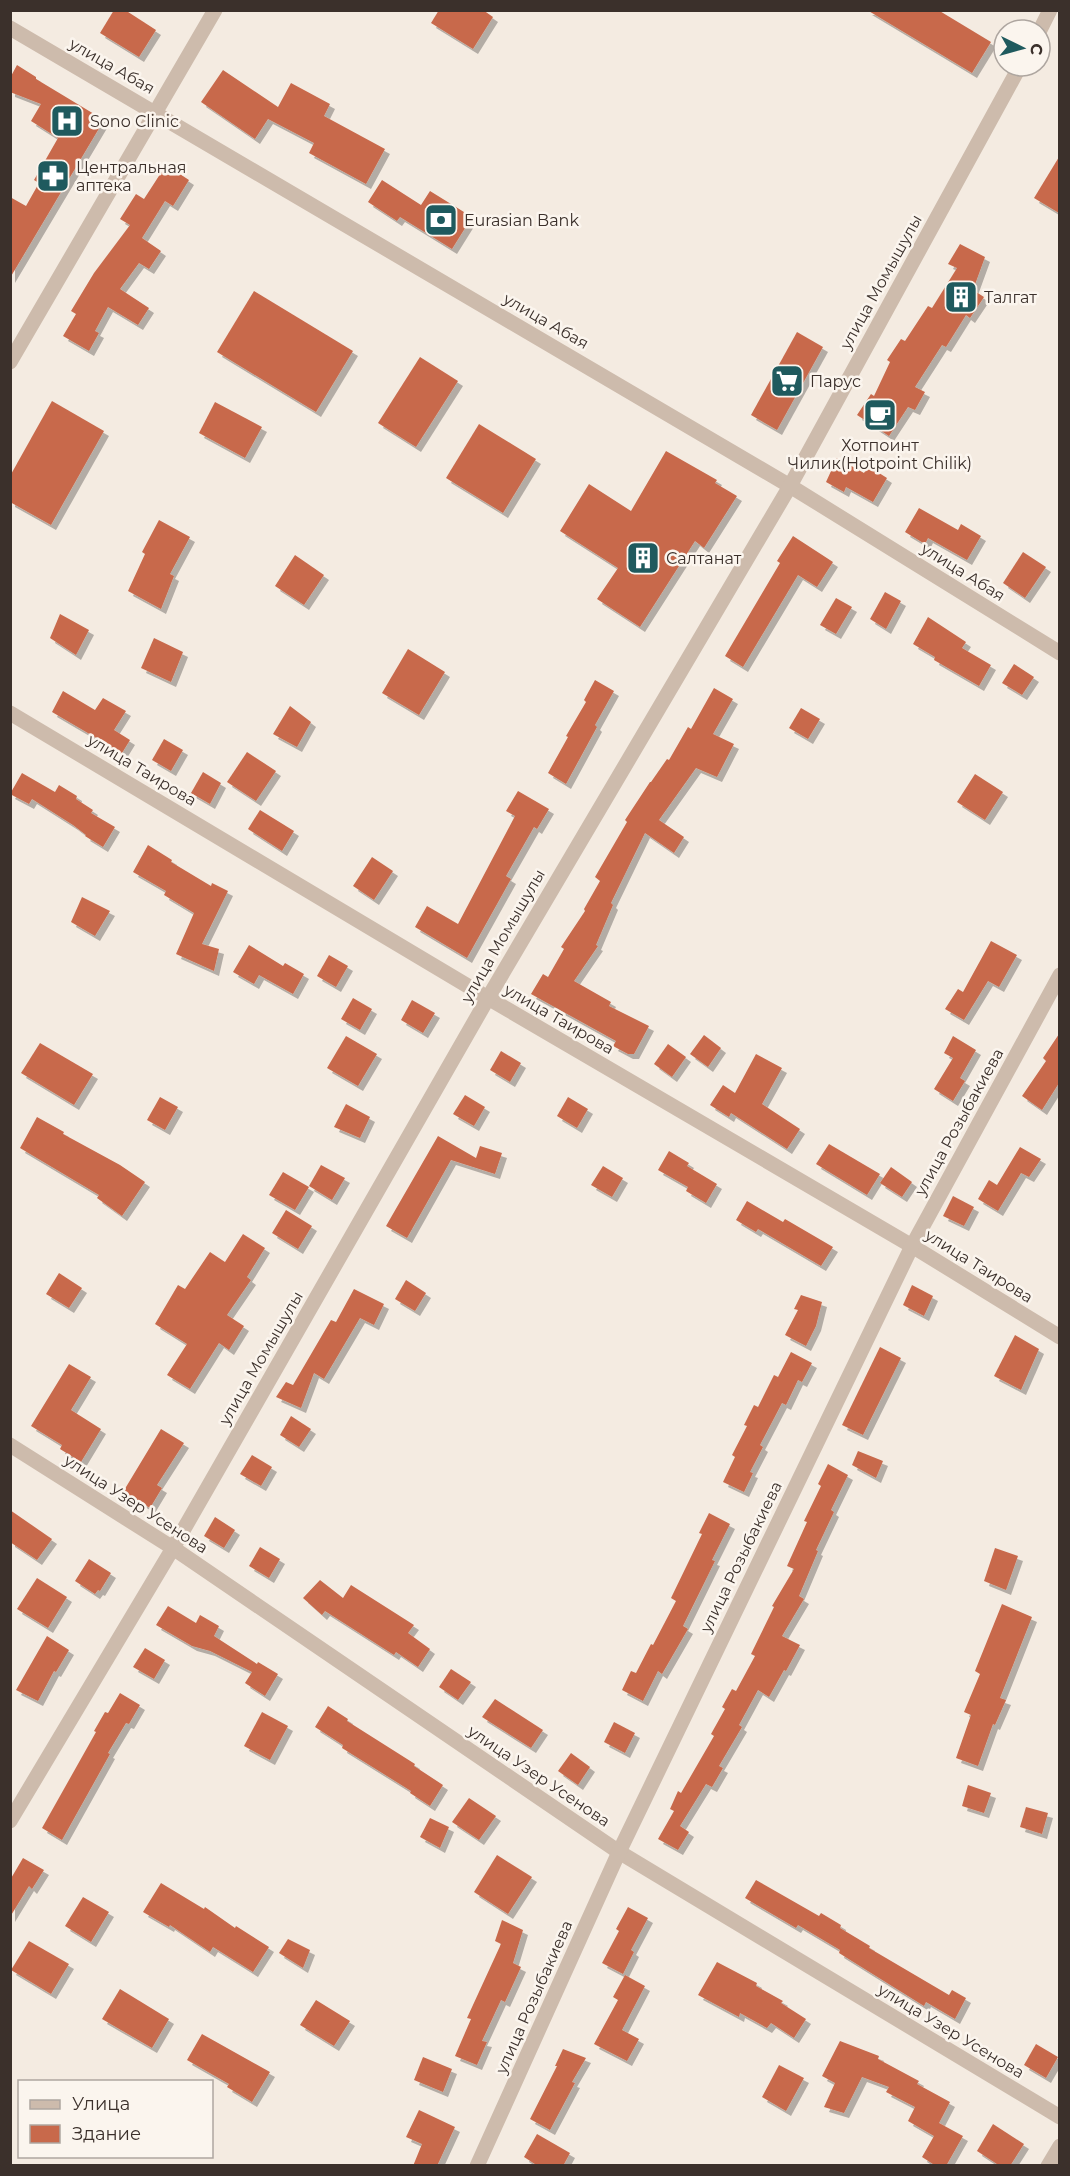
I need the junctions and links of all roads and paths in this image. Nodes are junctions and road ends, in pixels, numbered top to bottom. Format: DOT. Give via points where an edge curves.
graph roads {
  1 [pos="215,10"];
  2 [pos="10,28"];
  3 [pos="1013,78"];
  4 [pos="156,112"];
  5 [pos="10,362"];
  6 [pos="790,486"];
  7 [pos="1059,652"];
  8 [pos="10,713"];
  9 [pos="1059,975"];
  10 [pos="488,998"];
  11 [pos="912,1246"];
  12 [pos="1059,1337"];
  13 [pos="10,1445"];
  14 [pos="173,1548"];
  15 [pos="10,1821"];
  16 [pos="619,1852"];
  17 [pos="1059,2117"];
  18 [pos="1059,2146"];
  19 [pos="477,2166"];
  20 [pos="1048,2166"];
  1 -- 4 [label="street"];
  2 -- 4 [label="street, улица Абая"];
  3 -- 6 [label="street, улица Момышулы"];
  4 -- 5 [label="street"];
  4 -- 6 [label="street, улица Абая"];
  6 -- 7 [label="street, улица Абая"];
  6 -- 10 [label="street, улица Момышулы"];
  8 -- 10 [label="street, улица Таирова"];
  9 -- 11 [label="street, улица Розыбакиева"];
  10 -- 11 [label="street, улица Таирова"];
  10 -- 14 [label="street, улица Момышулы"];
  11 -- 12 [label="street, улица Таирова"];
  11 -- 16 [label="street, улица Розыбакиева"];
  13 -- 14 [label="street, улица Узер Усенова"];
  14 -- 15 [label="street, улица Момышулы"];
  14 -- 16 [label="street, улица Узер Усенова"];
  16 -- 17 [label="street, улица Узер Усенова"];
  16 -- 19 [label="street, улица Розыбакиева"];
  18 -- 20 [label="street"];
}
